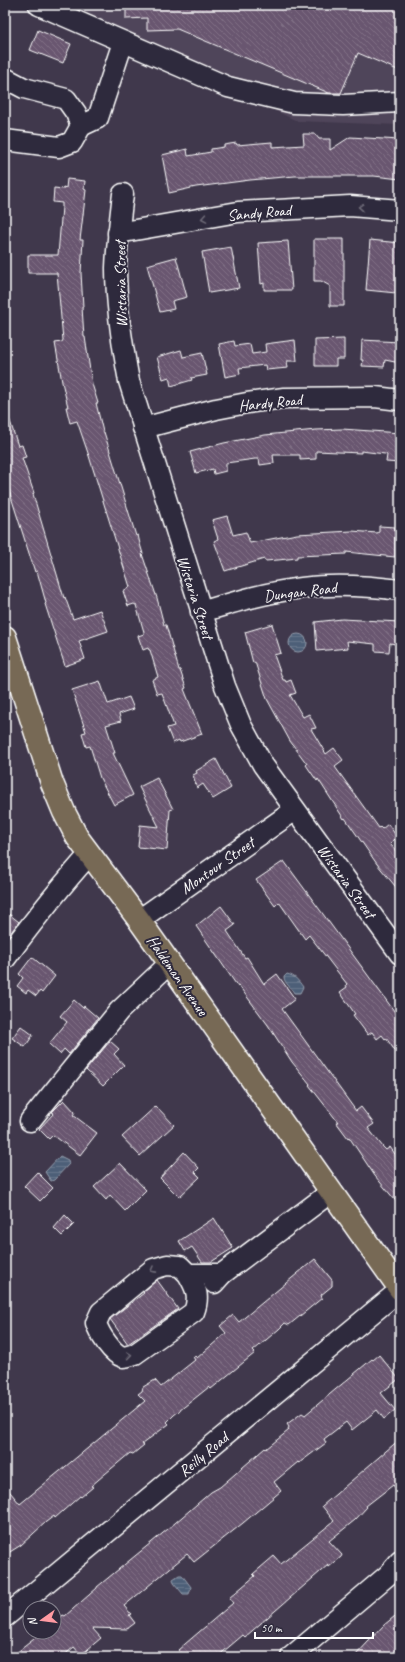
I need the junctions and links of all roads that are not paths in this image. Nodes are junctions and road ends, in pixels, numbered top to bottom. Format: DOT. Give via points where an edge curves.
graph roads {
  1 [pos="39,5"];
  2 [pos="123,42"];
  3 [pos="5,78"];
  4 [pos="5,92"];
  5 [pos="400,102"];
  6 [pos="81,126"];
  7 [pos="5,128"];
  8 [pos="5,140"];
  9 [pos="123,194"];
  10 [pos="400,210"];
  11 [pos="118,233"];
  12 [pos="400,400"];
  13 [pos="143,428"];
  14 [pos="400,590"];
  15 [pos="201,612"];
  16 [pos="5,637"];
  17 [pos="295,810"];
  18 [pos="89,855"];
  19 [pos="139,920"];
  20 [pos="398,945"];
  21 [pos="5,959"];
  22 [pos="170,963"];
  23 [pos="30,1121"];
  24 [pos="332,1192"];
  25 [pos="188,1274"];
  26 [pos="222,1274"];
  27 [pos="400,1289"];
  28 [pos="198,1303"];
  29 [pos="400,1561"];
  30 [pos="5,1617"];
  31 [pos="291,1657"];
  1 -- 2 [label="street"];
  2 -- 5 [label="street" via="228,87 294,102 342,105"];
  2 -- 6 [label="street" via="98,118"];
  3 -- 6 [label="street" via="24,88 66,99"];
  4 -- 7 [label="street" via="10,96 57,107 67,121 66,131 62,136 55,138"];
  6 -- 8 [label="street" via="72,142 59,147"];
  9 -- 11 [label="street, Wistaria Street"];
  10 -- 11 [label="street, Sandy Road, one-way" via="350,206 238,212"];
  11 -- 13 [label="street, Wistaria Street" via="116,268 121,340 129,381"];
  12 -- 13 [label="street, Hardy Road" via="375,397 284,398 216,409"];
  13 -- 15 [label="street, Wistaria Street"];
  14 -- 15 [label="street, Dungan Road" via="336,586 303,588 273,592"];
  15 -- 17 [label="street, Wistaria Street" via="225,686 241,725 263,765"];
  16 -- 18 [label="main road, Haldeman Avenue" via="52,783 64,812"];
  17 -- 19 [label="street, Montour Street"];
  17 -- 20 [label="street, Wistaria Street"];
  18 -- 19 [label="main road, Haldeman Avenue"];
  18 -- 21 [label="street" via="42,910"];
  19 -- 22 [label="main road, Haldeman Avenue"];
  22 -- 23 [label="street" via="119,1011"];
  22 -- 24 [label="main road, Haldeman Avenue"];
  24 -- 26 [label="street"];
  24 -- 27 [label="main road, Haldeman Avenue"];
  25 -- 26 [label="street"];
  25 -- 28 [label="street" via="196,1288"];
  25 -- 28 [label="street, one-way" via="180,1266 167,1265 153,1269 101,1312 96,1323 99,1333 116,1353 123,1357 135,1354 194,1312"];
  26 -- 28 [label="street"];
  27 -- 30 [label="street, Reilly Road"];
  29 -- 31 [label="street" via="388,1575"];
}
